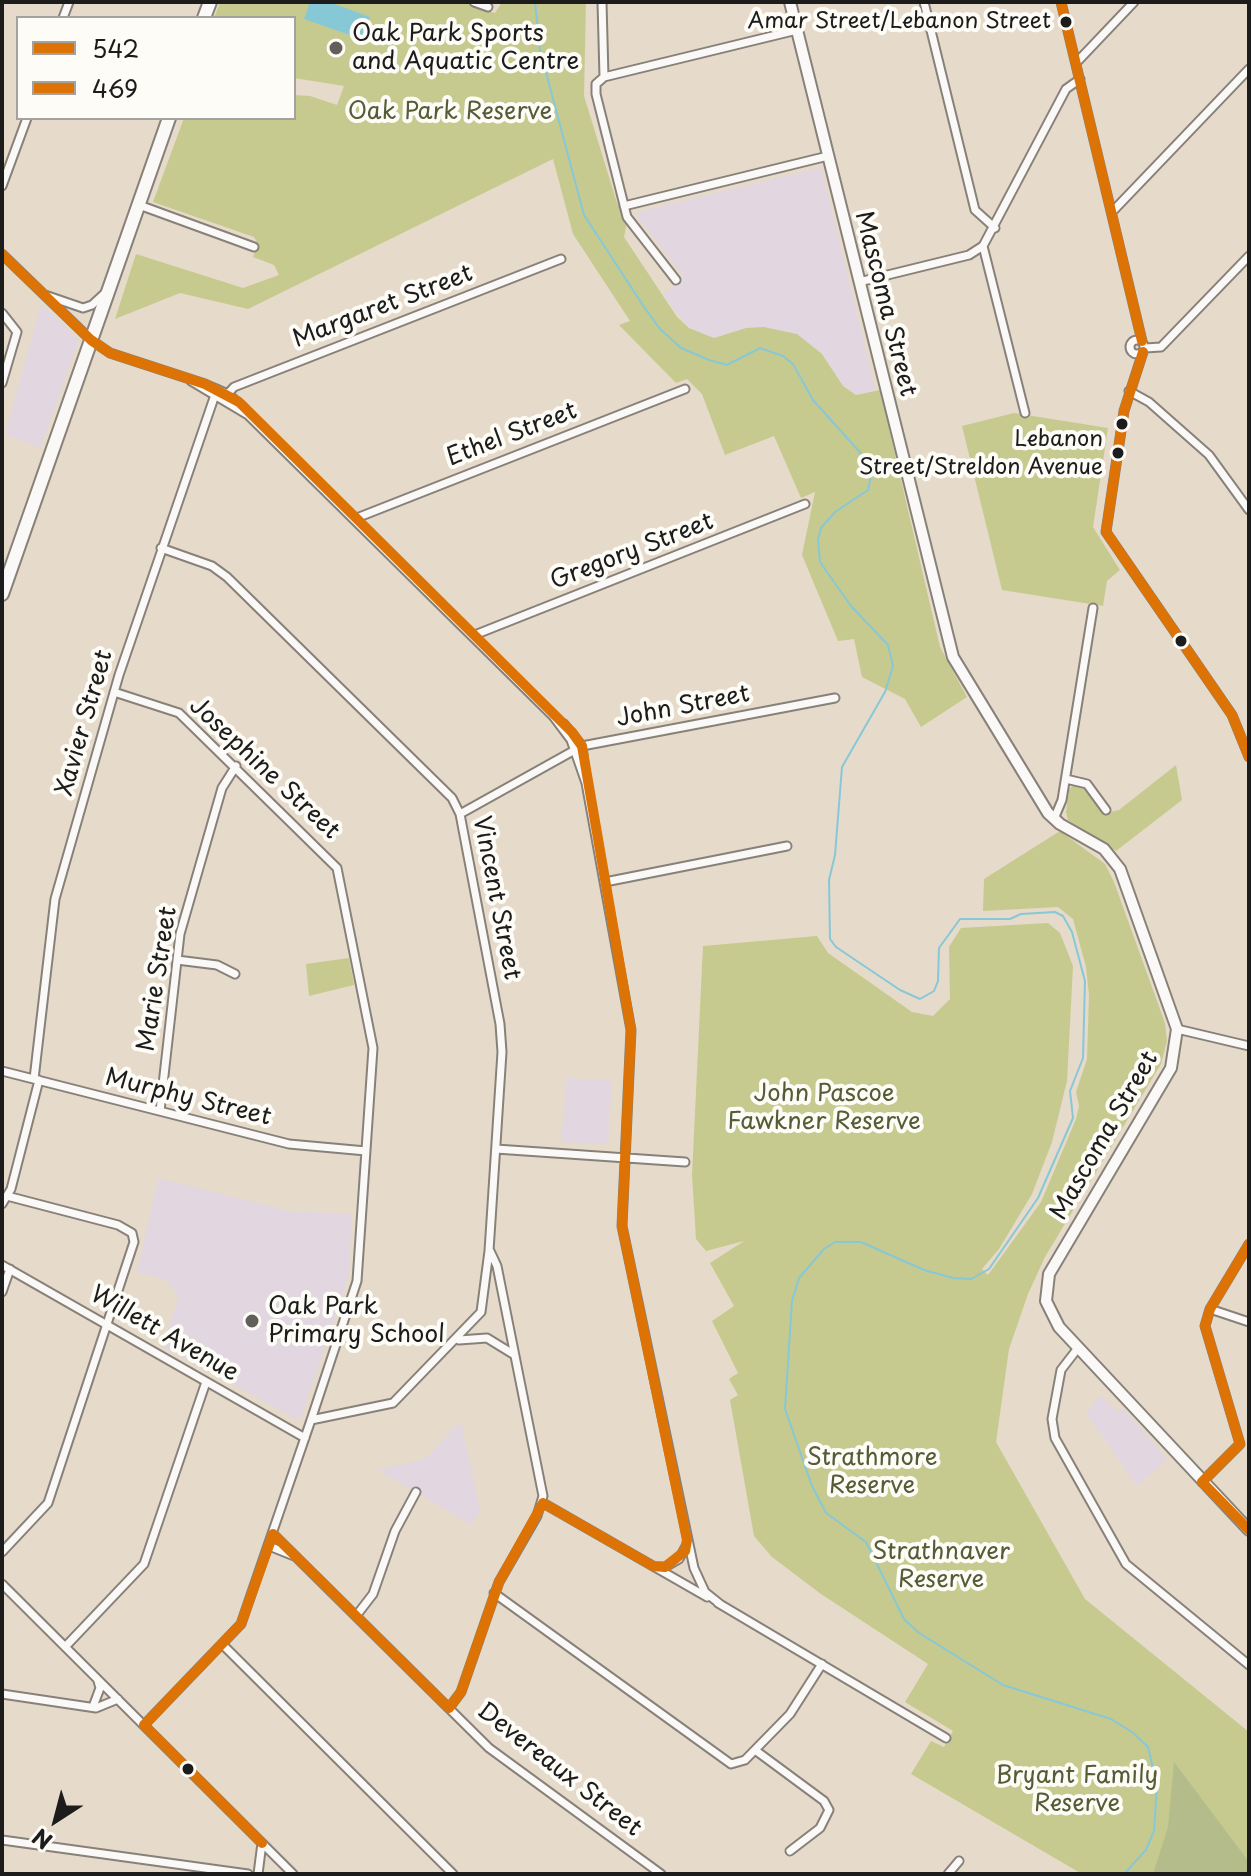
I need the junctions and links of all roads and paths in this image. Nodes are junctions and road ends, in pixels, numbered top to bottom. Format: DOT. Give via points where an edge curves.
graph roads {
  1 [pos="474,2"];
  2 [pos="602,2"];
  3 [pos="790,2"];
  4 [pos="924,2"];
  5 [pos="1061,2"];
  6 [pos="1134,2"];
  7 [pos="488,7"];
  8 [pos="797,30"];
  9 [pos="1076,63"];
  10 [pos="1249,69"];
  11 [pos="604,77"];
  12 [pos="1080,79"];
  13 [pos="26,120"];
  14 [pos="168,120"];
  15 [pos="828,156"];
  16 [pos="2,186"];
  17 [pos="139,205"];
  18 [pos="624,206"];
  19 [pos="1112,212"];
  20 [pos="995,228"];
  21 [pos="983,246"];
  22 [pos="254,247"];
  23 [pos="2,254"];
  24 [pos="1249,256"];
  25 [pos="561,259"];
  26 [pos="676,280"];
  27 [pos="859,282"];
  28 [pos="111,287"];
  29 [pos="43,294"];
  30 [pos="2,313"];
  31 [pos="91,340"];
  32 [pos="1140,346"];
  33 [pos="1135,371"];
  34 [pos="2,383"];
  35 [pos="1130,388"];
  36 [pos="685,389"];
  37 [pos="216,391"];
  38 [pos="226,396"];
  39 [pos="1025,413"];
  40 [pos="805,504"];
  41 [pos="1249,510"];
  42 [pos="354,519"];
  43 [pos="161,548"];
  44 [pos="2,594"];
  45 [pos="1093,608"];
  46 [pos="472,636"];
  47 [pos="114,692"];
  48 [pos="835,698"];
  49 [pos="553,716"];
  50 [pos="582,746"];
  51 [pos="575,753"];
  52 [pos="1249,757"];
  53 [pos="236,766"];
  54 [pos="1066,779"];
  55 [pos="586,783"];
  56 [pos="1106,810"];
  57 [pos="460,814"];
  58 [pos="1054,819"];
  59 [pos="787,846"];
  60 [pos="605,882"];
  61 [pos="177,960"];
  62 [pos="235,974"];
  63 [pos="1177,1029"];
  64 [pos="1249,1046"];
  65 [pos="2,1071"];
  66 [pos="36,1080"];
  67 [pos="160,1111"];
  68 [pos="366,1151"];
  69 [pos="495,1151"];
  70 [pos="624,1158"];
  71 [pos="685,1162"];
  72 [pos="7,1196"];
  73 [pos="2,1204"];
  74 [pos="1249,1244"];
  75 [pos="489,1251"];
  76 [pos="6,1267"];
  77 [pos="488,1274"];
  78 [pos="499,1286"];
  79 [pos="2,1292"];
  80 [pos="1210,1309"];
  81 [pos="1249,1322"];
  82 [pos="108,1325"];
  83 [pos="451,1345"];
  84 [pos="1078,1348"];
  85 [pos="514,1355"];
  86 [pos="206,1382"];
  87 [pos="311,1420"];
  88 [pos="305,1438"];
  89 [pos="1202,1482"];
  90 [pos="416,1492"];
  91 [pos="543,1503"];
  92 [pos="1249,1530"];
  93 [pos="273,1534"];
  94 [pos="687,1540"];
  95 [pos="269,1546"];
  96 [pos="2,1552"];
  97 [pos="299,1560"];
  98 [pos="653,1566"];
  99 [pos="2,1584"];
  100 [pos="494,1593"];
  101 [pos="720,1604"];
  102 [pos="356,1616"];
  103 [pos="223,1645"];
  104 [pos="65,1647"];
  105 [pos="822,1664"];
  106 [pos="1249,1665"];
  107 [pos="98,1679"];
  108 [pos="2,1694"];
  109 [pos="115,1697"];
  110 [pos="91,1705"];
  111 [pos="449,1708"];
  112 [pos="144,1725"];
  113 [pos="946,1738"];
  114 [pos="755,1750"];
  115 [pos="2,1840"];
  116 [pos="262,1843"];
  117 [pos="790,1851"];
  118 [pos="959,1861"];
  119 [pos="248,1874"];
  120 [pos="258,1874"];
  121 [pos="293,1874"];
  122 [pos="453,1874"];
  123 [pos="661,1874"];
  124 [pos="948,1874"];
  1 -- 7 [label="street"];
  2 -- 11 [label="street"];
  3 -- 8 [label="main road, Mascoma Street"];
  4 -- 20 [label="street" via="975,210"];
  5 -- 9 [label="street"];
  6 -- 9 [label="street"];
  8 -- 11 [label="street"];
  8 -- 15 [label="main road, Mascoma Street"];
  9 -- 12 [label="street"];
  10 -- 19 [label="street"];
  11 -- 18 [label="street" via="596,84 596,94"];
  12 -- 19 [label="street"];
  12 -- 20 [label="street" via="1066,89"];
  13 -- 16 [label="street"];
  14 -- 17 [label="main road"];
  15 -- 18 [label="street"];
  15 -- 27 [label="main road, Mascoma Street"];
  17 -- 22 [label="street"];
  17 -- 28 [label="main road"];
  18 -- 26 [label="street"];
  19 -- 32 [label="street"];
  20 -- 21 [label="street"];
  21 -- 27 [label="street" via="969,255"];
  21 -- 39 [label="street"];
  23 -- 29 [label="street"];
  24 -- 32 [label="street" via="1161,347"];
  25 -- 38 [label="street, Margaret Street" via="234,387"];
  27 -- 58 [label="main road, Mascoma Street" via="948,643 960,671"];
  28 -- 29 [label="street" via="83,308"];
  28 -- 31 [label="main road"];
  29 -- 31 [label="street"];
  30 -- 34 [label="street" via="17,332"];
  31 -- 37 [label="street" via="110,353"];
  31 -- 44 [label="main road"];
  32 -- 33 [label="street"];
  32 -- 33 [label="street" via="1132,353"];
  33 -- 35 [label="street"];
  35 -- 41 [label="street" via="1209,455"];
  35 -- 52 [label="street" via="1106,532 1232,715"];
  36 -- 42 [label="street, Ethel Street"];
  37 -- 38 [label="street"];
  37 -- 43 [label="street, Xavier Street"];
  38 -- 42 [label="street"];
  40 -- 46 [label="street, Gregory Street"];
  42 -- 46 [label="street"];
  43 -- 47 [label="street, Xavier Street"];
  43 -- 57 [label="street, Vincent Street" via="212,566 227,577 452,798"];
  45 -- 54 [label="street"];
  46 -- 49 [label="street"];
  47 -- 53 [label="street, Josephine Street" via="179,713"];
  47 -- 66 [label="street, Xavier Street" via="52,914"];
  48 -- 50 [label="street, John Street"];
  49 -- 50 [label="street"];
  49 -- 51 [label="street"];
  50 -- 51 [label="street"];
  50 -- 55 [label="street"];
  51 -- 55 [label="street"];
  51 -- 57 [label="street"];
  53 -- 61 [label="street, Marie Street" via="222,788"];
  53 -- 68 [label="street, Josephine Street" via="330,859 340,877 373,1048"];
  54 -- 56 [label="street" via="1087,784"];
  54 -- 58 [label="street"];
  55 -- 60 [label="street"];
  57 -- 69 [label="street, Vincent Street" via="502,1037"];
  58 -- 63 [label="main road, Mascoma Street" via="1104,849 1120,869"];
  59 -- 60 [label="street"];
  60 -- 70 [label="street" via="631,1030"];
  61 -- 62 [label="street" via="217,965"];
  61 -- 67 [label="street, Marie Street"];
  63 -- 64 [label="street"];
  63 -- 84 [label="main road, Mascoma Street" via="1176,1051 1165,1080 1046,1280 1050,1314"];
  65 -- 66 [label="street, Murphy Street"];
  66 -- 67 [label="street, Murphy Street"];
  66 -- 72 [label="street, Xavier Street"];
  67 -- 68 [label="street, Murphy Street" via="289,1144"];
  68 -- 87 [label="street, Josephine Street" via="357,1281"];
  69 -- 70 [label="street"];
  69 -- 75 [label="street, Vincent Street"];
  70 -- 71 [label="street"];
  70 -- 94 [label="street" via="622,1226"];
  72 -- 73 [label="street, Xavier Street"];
  72 -- 82 [label="street" via="132,1233 134,1247"];
  74 -- 80 [label="street"];
  75 -- 77 [label="street, Vincent Street"];
  75 -- 78 [label="street, Vincent Street"];
  76 -- 79 [label="street"];
  76 -- 82 [label="street, Willett Avenue"];
  77 -- 78 [label="street"];
  77 -- 83 [label="street, Vincent Street" via="481,1312"];
  78 -- 85 [label="street, Vincent Street"];
  80 -- 81 [label="street"];
  80 -- 89 [label="street" via="1206,1330 1240,1439 1237,1450"];
  82 -- 86 [label="street, Willett Avenue"];
  82 -- 96 [label="street" via="48,1503"];
  83 -- 85 [label="street" via="467,1337 487,1338"];
  83 -- 87 [label="street, Vincent Street" via="393,1403"];
  84 -- 89 [label="main road, Mascoma Street"];
  84 -- 106 [label="street" via="1061,1370 1052,1419 1055,1438 1126,1564"];
  85 -- 91 [label="street, Vincent Street"];
  86 -- 88 [label="street, Willett Avenue"];
  86 -- 104 [label="street" via="144,1564"];
  87 -- 88 [label="street, Josephine Street"];
  88 -- 93 [label="street, Josephine Street"];
  89 -- 92 [label="main road, Mascoma Street"];
  90 -- 102 [label="street" via="395,1531 373,1594"];
  91 -- 98 [label="street"];
  91 -- 100 [label="street"];
  93 -- 95 [label="street, Josephine Street"];
  93 -- 97 [label="street, Devereaux Street"];
  94 -- 98 [label="street" via="679,1559 665,1567"];
  94 -- 101 [label="street" via="701,1586"];
  95 -- 97 [label="street, Devereaux Street"];
  95 -- 103 [label="street, Josephine Street" via="241,1624"];
  97 -- 102 [label="street, Devereaux Street"];
  98 -- 101 [label="street"];
  99 -- 104 [label="street"];
  100 -- 111 [label="street" via="461,1692"];
  100 -- 114 [label="street" via="726,1762 741,1763"];
  101 -- 105 [label="street"];
  102 -- 111 [label="street, Devereaux Street"];
  103 -- 112 [label="street, Josephine Street"];
  103 -- 122 [label="street"];
  104 -- 107 [label="street"];
  105 -- 113 [label="street"];
  105 -- 114 [label="street" via="794,1710"];
  107 -- 109 [label="street"];
  107 -- 110 [label="street" via="100,1688"];
  108 -- 110 [label="street"];
  109 -- 110 [label="street" via="106,1707"];
  109 -- 112 [label="street"];
  111 -- 123 [label="street, Devereaux Street" via="501,1757"];
  112 -- 116 [label="street"];
  114 -- 117 [label="street" via="829,1810 820,1828"];
  115 -- 119 [label="street"];
  116 -- 120 [label="street"];
  116 -- 121 [label="street"];
  118 -- 124 [label="street"];
}
